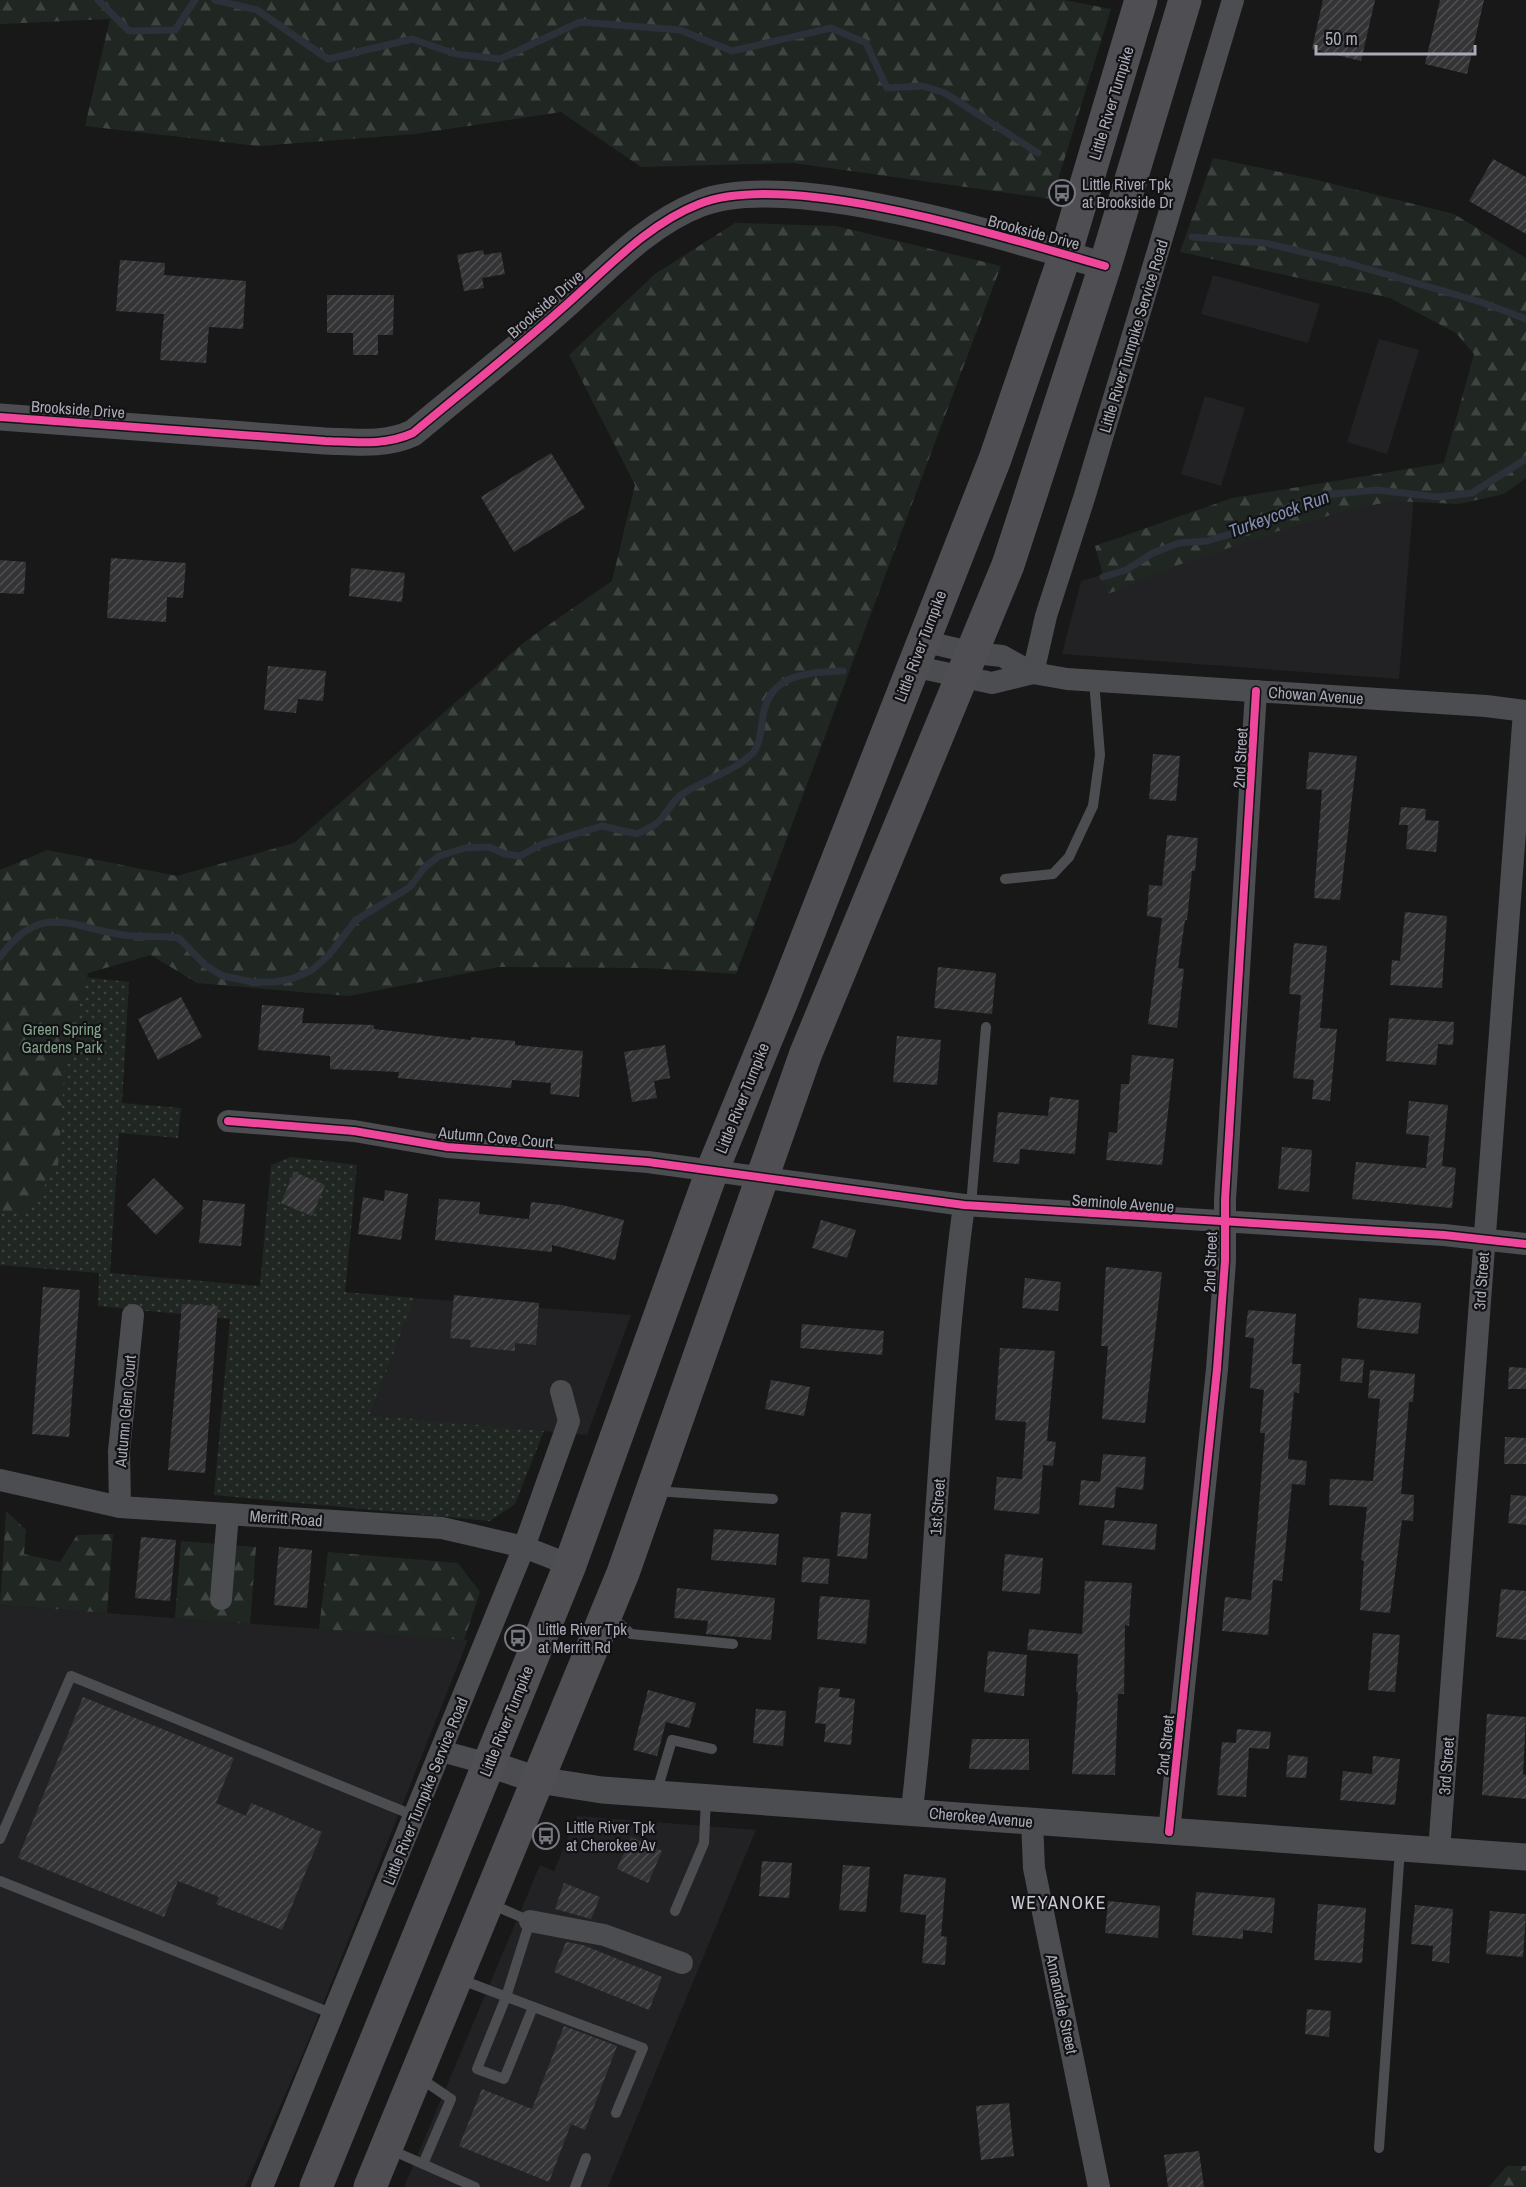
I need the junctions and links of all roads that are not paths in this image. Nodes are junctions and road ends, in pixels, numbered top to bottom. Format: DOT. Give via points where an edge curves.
graph roads {
  1 [pos="1141,0"];
  2 [pos="1185,0"];
  3 [pos="1233,0"];
  4 [pos="1065,255"];
  5 [pos="1105,266"];
  6 [pos="0,417"];
  7 [pos="917,653"];
  8 [pos="969,665"];
  9 [pos="1034,673"];
  10 [pos="1094,681"];
  11 [pos="1256,691"];
  12 [pos="1525,711"];
  13 [pos="1005,879"];
  14 [pos="986,1027"];
  15 [pos="228,1121"];
  16 [pos="712,1172"];
  17 [pos="762,1179"];
  18 [pos="967,1205"];
  19 [pos="1225,1223"];
  20 [pos="1484,1240"];
  21 [pos="1526,1244"];
  22 [pos="133,1315"];
  23 [pos="561,1391"];
  24 [pos="0,1480"];
  25 [pos="652,1490"];
  26 [pos="773,1499"];
  27 [pos="120,1507"];
  28 [pos="228,1514"];
  29 [pos="524,1548"];
  30 [pos="570,1565"];
  31 [pos="221,1599"];
  32 [pos="607,1612"];
  33 [pos="733,1644"];
  34 [pos="712,1749"];
  35 [pos="441,1751"];
  36 [pos="489,1764"];
  37 [pos="538,1780"];
  38 [pos="656,1794"];
  39 [pos="706,1798"];
  40 [pos="912,1810"];
  41 [pos="415,1816"];
  42 [pos="1032,1821"];
  43 [pos="1169,1832"];
  44 [pos="0,1839"];
  45 [pos="1400,1848"];
  46 [pos="1440,1851"];
  47 [pos="1526,1857"];
  48 [pos="0,1881"];
  49 [pos="488,1902"];
  50 [pos="675,1911"];
  51 [pos="530,1921"];
  52 [pos="682,1963"];
  53 [pos="456,1978"];
  54 [pos="506,1996"];
  55 [pos="533,2007"];
  56 [pos="333,2014"];
  57 [pos="416,2075"];
  58 [pos="616,2113"];
  59 [pos="386,2148"];
  60 [pos="1379,2148"];
  61 [pos="586,2158"];
  62 [pos="423,2164"];
  63 [pos="262,2187"];
  64 [pos="316,2187"];
  65 [pos="370,2187"];
  66 [pos="475,2187"];
  67 [pos="575,2187"];
  68 [pos="1099,2187"];
  1 -- 4 [label="main road, Little River Turnpike"];
  2 -- 5 [label="main road"];
  3 -- 9 [label="street, Little River Turnpike Service Road" via="1113,406 1046,616"];
  4 -- 5 [label="street, Brookside Drive"];
  4 -- 6 [label="street, Brookside Drive" via="880,209 794,194 754,192 723,196 698,204 650,233 422,425 397,441 303,440"];
  4 -- 7 [label="main road, Little River Turnpike" via="995,459"];
  5 -- 8 [label="main road" via="1008,565"];
  7 -- 8 [label="street, Chowan Avenue"];
  7 -- 16 [label="main road, Little River Turnpike"];
  8 -- 9 [label="street, Chowan Avenue" via="992,683"];
  8 -- 17 [label="main road" via="839,969"];
  9 -- 10 [label="street, Chowan Avenue"];
  10 -- 11 [label="street, Chowan Avenue"];
  10 -- 13 [label="lane" via="1100,755 1093,806 1069,857 1053,874"];
  11 -- 12 [label="street, Chowan Avenue"];
  11 -- 19 [label="street, 2nd Street"];
  12 -- 20 [label="street, 3rd Street"];
  14 -- 18 [label="lane"];
  15 -- 16 [label="street, Autumn Cove Court" via="354,1131 447,1147 648,1162"];
  16 -- 17 [label="street, Autumn Cove Court"];
  16 -- 30 [label="main road, Little River Turnpike"];
  17 -- 18 [label="street, Seminole Avenue"];
  17 -- 25 [label="main road"];
  18 -- 19 [label="street, Seminole Avenue"];
  18 -- 40 [label="street, 1st Street" via="952,1292"];
  19 -- 20 [label="street, Seminole Avenue"];
  19 -- 43 [label="street, 2nd Street" via="1217,1368"];
  20 -- 21 [label="street, Seminole Avenue"];
  20 -- 46 [label="street, 3rd Street"];
  22 -- 27 [label="street, Autumn Glen Court" via="119,1451"];
  23 -- 29 [label="street, Little River Turnpike Service Road" via="569,1421"];
  24 -- 27 [label="street, Merritt Road"];
  25 -- 26 [label="lane"];
  25 -- 32 [label="main road"];
  27 -- 28 [label="street, Merritt Road"];
  28 -- 29 [label="street, Merritt Road" via="442,1528"];
  28 -- 31 [label="street"];
  29 -- 30 [label="street, Merritt Road"];
  29 -- 35 [label="street, Little River Turnpike Service Road"];
  30 -- 36 [label="main road, Little River Turnpike"];
  32 -- 33 [label="lane" via="631,1634"];
  32 -- 37 [label="main road"];
  34 -- 38 [label="lane" via="672,1740"];
  35 -- 36 [label="street, Cherokee Avenue"];
  35 -- 41 [label="street, Little River Turnpike Service Road"];
  36 -- 37 [label="street, Cherokee Avenue"];
  36 -- 64 [label="main road, Little River Turnpike"];
  37 -- 38 [label="street, Cherokee Avenue"];
  37 -- 49 [label="main road"];
  38 -- 39 [label="street, Cherokee Avenue"];
  39 -- 40 [label="street, Cherokee Avenue"];
  39 -- 50 [label="lane" via="704,1844"];
  40 -- 42 [label="street, Cherokee Avenue"];
  41 -- 44 [label="lane" via="71,1676"];
  41 -- 56 [label="street, Little River Turnpike Service Road"];
  42 -- 43 [label="street, Cherokee Avenue"];
  42 -- 68 [label="street, Annandale Street" via="1034,1868"];
  43 -- 45 [label="street, Cherokee Avenue"];
  45 -- 46 [label="street, Cherokee Avenue"];
  45 -- 60 [label="lane"];
  46 -- 47 [label="street, Cherokee Avenue"];
  48 -- 56 [label="lane"];
  49 -- 51 [label="lane"];
  49 -- 53 [label="main road"];
  51 -- 52 [label="street" via="604,1935"];
  51 -- 54 [label="lane"];
  53 -- 54 [label="lane"];
  53 -- 57 [label="main road"];
  54 -- 55 [label="lane"];
  54 -- 55 [label="lane" via="477,2069 504,2079"];
  55 -- 58 [label="lane" via="643,2048"];
  56 -- 63 [label="street, Little River Turnpike Service Road"];
  57 -- 59 [label="main road"];
  57 -- 62 [label="lane" via="451,2099"];
  59 -- 62 [label="lane"];
  59 -- 65 [label="main road"];
  61 -- 67 [label="lane"];
  62 -- 66 [label="lane"];
}
